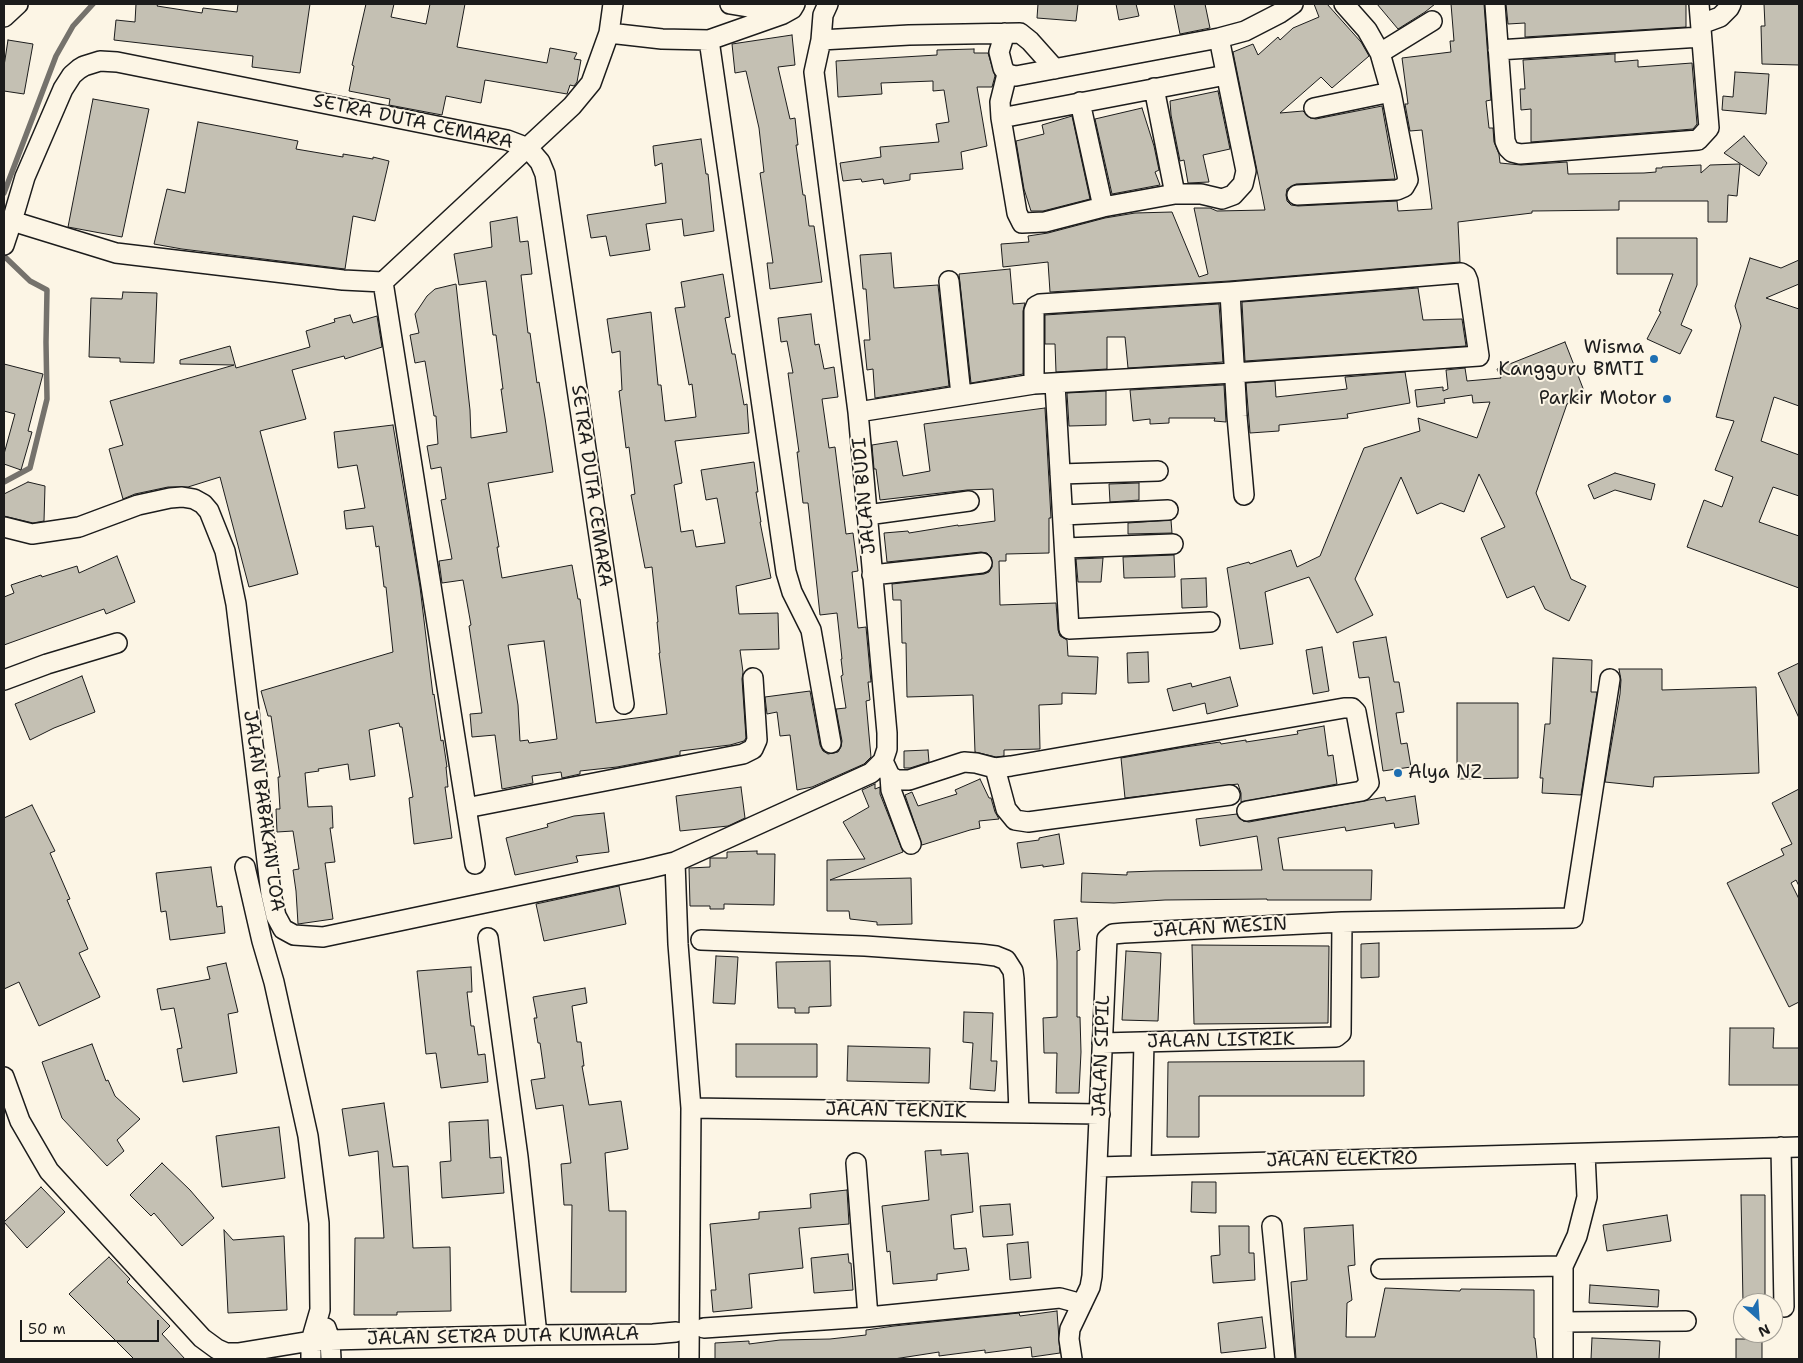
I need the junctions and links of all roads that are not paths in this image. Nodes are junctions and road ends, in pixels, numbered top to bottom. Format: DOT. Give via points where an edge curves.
graph roads {
  1 [pos="18,4"];
  2 [pos="613,4"];
  3 [pos="730,4"];
  4 [pos="774,4"];
  5 [pos="795,4"];
  6 [pos="828,4"];
  7 [pos="1293,4"];
  8 [pos="1344,4"];
  9 [pos="1495,4"];
  10 [pos="1698,4"];
  11 [pos="1731,4"];
  12 [pos="4,17"];
  13 [pos="1432,21"];
  14 [pos="1701,31"];
  15 [pos="609,33"];
  16 [pos="1005,33"];
  17 [pos="1219,38"];
  18 [pos="709,40"];
  19 [pos="821,40"];
  20 [pos="1498,50"];
  21 [pos="1380,53"];
  22 [pos="1055,69"];
  23 [pos="1007,74"];
  24 [pos="1226,75"];
  25 [pos="1154,88"];
  26 [pos="1391,92"];
  27 [pos="1080,102"];
  28 [pos="1314,108"];
  29 [pos="1001,118"];
  30 [pos="528,148"];
  31 [pos="1175,194"];
  32 [pos="1296,195"];
  33 [pos="1103,207"];
  34 [pos="12,221"];
  35 [pos="4,245"];
  36 [pos="949,281"];
  37 [pos="383,282"];
  38 [pos="1230,292"];
  39 [pos="1234,374"];
  40 [pos="1034,384"];
  41 [pos="1055,384"];
  42 [pos="961,395"];
  43 [pos="858,412"];
  44 [pos="1158,471"];
  45 [pos="1060,474"];
  46 [pos="1244,495"];
  47 [pos="969,501"];
  48 [pos="1168,510"];
  49 [pos="867,515"];
  50 [pos="1063,515"];
  51 [pos="4,527"];
  52 [pos="1173,544"];
  53 [pos="1065,548"];
  54 [pos="982,563"];
  55 [pos="872,575"];
  56 [pos="1210,622"];
  57 [pos="117,643"];
  58 [pos="753,678"];
  59 [pos="1610,679"];
  60 [pos="4,680"];
  61 [pos="624,704"];
  62 [pos="831,743"];
  63 [pos="886,768"];
  64 [pos="995,768"];
  65 [pos="1230,795"];
  66 [pos="466,808"];
  67 [pos="1247,811"];
  68 [pos="911,844"];
  69 [pos="675,862"];
  70 [pos="476,864"];
  71 [pos="245,867"];
  72 [pos="1342,922"];
  73 [pos="488,938"];
  74 [pos="701,940"];
  75 [pos="1106,945"];
  76 [pos="1102,1042"];
  77 [pos="1144,1042"];
  78 [pos="4,1078"];
  79 [pos="691,1108"];
  80 [pos="1019,1113"];
  81 [pos="1100,1114"];
  82 [pos="1790,1147"];
  83 [pos="1585,1154"];
  84 [pos="856,1163"];
  85 [pos="1141,1165"];
  86 [pos="1098,1167"];
  87 [pos="1272,1226"];
  88 [pos="1564,1266"];
  89 [pos="1381,1269"];
  90 [pos="1082,1304"];
  91 [pos="1784,1307"];
  92 [pos="320,1310"];
  93 [pos="868,1317"];
  94 [pos="1686,1321"];
  95 [pos="1563,1322"];
  96 [pos="704,1328"];
  97 [pos="676,1332"];
  98 [pos="536,1335"];
  99 [pos="330,1340"];
  100 [pos="311,1350"];
  101 [pos="331,1359"];
  102 [pos="689,1359"];
  103 [pos="1072,1359"];
  104 [pos="1285,1359"];
  105 [pos="1563,1359"];
  1 -- 12 [label="street"];
  2 -- 15 [label="street"];
  3 -- 4 [label="street" via="760,9"];
  5 -- 18 [label="street" via="783,14"];
  6 -- 19 [label="street, JALAN BUDI" via="823,15"];
  7 -- 17 [label="street" via="1245,31"];
  8 -- 21 [label="street" via="1367,30"];
  9 -- 20 [label="street"];
  10 -- 14 [label="street"];
  11 -- 14 [label="street"];
  13 -- 21 [label="street"];
  14 -- 20 [label="street"];
  14 -- 20 [label="street" via="1709,128 1698,140 1520,154 1512,152 1506,141"];
  15 -- 18 [label="street"];
  15 -- 30 [label="street" via="591,83"];
  16 -- 19 [label="street"];
  16 -- 22 [label="street" via="1020,33"];
  16 -- 23 [label="street" via="1000,52"];
  17 -- 22 [label="street"];
  17 -- 24 [label="street"];
  18 -- 62 [label="street" via="786,572 811,630"];
  19 -- 43 [label="street, JALAN BUDI" via="814,72"];
  21 -- 26 [label="street"];
  22 -- 23 [label="street" via="1016,76"];
  23 -- 29 [label="street" via="1000,102"];
  24 -- 25 [label="street"];
  24 -- 31 [label="street" via="1246,171 1243,184 1233,195 1222,199 1201,194"];
  25 -- 27 [label="street"];
  25 -- 31 [label="street"];
  26 -- 28 [label="street"];
  26 -- 32 [label="street" via="1408,180 1404,187"];
  27 -- 29 [label="street"];
  27 -- 33 [label="street"];
  29 -- 33 [label="street" via="1017,213 1022,223 1045,222"];
  30 -- 34 [label="street, SETRA DUTA CEMARA" via="488,136 100,61 72,74 63,89 25,177"];
  30 -- 37 [label="street"];
  30 -- 61 [label="street, SETRA DUTA CEMARA" via="545,174"];
  31 -- 33 [label="street"];
  34 -- 35 [label="street, SETRA DUTA CEMARA"];
  34 -- 37 [label="street" via="116,253"];
  36 -- 42 [label="street"];
  37 -- 66 [label="street"];
  38 -- 39 [label="street"];
  38 -- 39 [label="street" via="1461,273 1468,281 1479,356"];
  38 -- 40 [label="street" via="1040,304 1034,311"];
  39 -- 41 [label="street"];
  39 -- 46 [label="street"];
  40 -- 41 [label="street"];
  40 -- 42 [label="street"];
  41 -- 45 [label="street"];
  42 -- 43 [label="street"];
  43 -- 49 [label="street, JALAN BUDI"];
  44 -- 45 [label="street"];
  45 -- 50 [label="street"];
  47 -- 49 [label="street"];
  48 -- 50 [label="street"];
  49 -- 55 [label="street, JALAN BUDI"];
  50 -- 53 [label="street"];
  51 -- 69 [label="street, JALAN BABAKAN LOA" via="32,534 79,527 138,505 182,497 194,499 209,511 225,551 236,604 271,894 283,929 294,935 323,937"];
  52 -- 53 [label="street"];
  53 -- 56 [label="street" via="1069,629"];
  54 -- 55 [label="street"];
  55 -- 63 [label="street, JALAN BUDI" via="888,733"];
  57 -- 60 [label="street"];
  58 -- 66 [label="street" via="757,740 748,752"];
  59 -- 72 [label="street" via="1573,918"];
  63 -- 64 [label="street" via="897,780 910,780 964,762"];
  63 -- 68 [label="street"];
  63 -- 69 [label="street"];
  64 -- 65 [label="street" via="1006,809 1015,820 1028,822"];
  64 -- 67 [label="street" via="1344,708 1352,708 1356,712 1368,783 1362,791"];
  66 -- 70 [label="street"];
  69 -- 79 [label="street"];
  71 -- 92 [label="street" via="308,1136 319,1223"];
  72 -- 75 [label="street, JALAN MESIN" via="1113,934"];
  72 -- 77 [label="street, JALAN LISTRIK" via="1339,1035 1332,1038"];
  73 -- 98 [label="street" via="518,1157"];
  74 -- 80 [label="street" via="865,946 980,954 1006,960 1014,980"];
  75 -- 76 [label="street, JALAN SIPIL"];
  76 -- 77 [label="street, JALAN LISTRIK"];
  76 -- 81 [label="street, JALAN SIPIL"];
  77 -- 85 [label="street"];
  78 -- 100 [label="street, JALAN SETRA DUTA KUMALA" via="20,1121 49,1172 209,1345 226,1353 238,1354"];
  79 -- 80 [label="street, JALAN TEKNIK"];
  79 -- 102 [label="street"];
  80 -- 81 [label="street, JALAN TEKNIK"];
  81 -- 86 [label="street, JALAN SIPIL"];
  82 -- 83 [label="street, JALAN ELEKTRO"];
  82 -- 91 [label="street"];
  83 -- 85 [label="street, JALAN ELEKTRO"];
  83 -- 88 [label="street" via="1587,1197 1577,1236"];
  84 -- 93 [label="street"];
  85 -- 86 [label="street, JALAN ELEKTRO"];
  86 -- 90 [label="street, JALAN SIPIL" via="1092,1276"];
  87 -- 104 [label="street"];
  88 -- 89 [label="street"];
  88 -- 95 [label="street"];
  90 -- 93 [label="street" via="1060,1298"];
  90 -- 103 [label="street, JALAN SIPIL" via="1070,1329"];
  92 -- 99 [label="street"];
  92 -- 100 [label="street"];
  93 -- 96 [label="street"];
  94 -- 95 [label="street"];
  95 -- 105 [label="street"];
  97 -- 98 [label="street, JALAN SETRA DUTA KUMALA"];
  98 -- 99 [label="street, JALAN SETRA DUTA KUMALA"];
  99 -- 100 [label="street, JALAN SETRA DUTA KUMALA"];
  99 -- 101 [label="street"];
}
